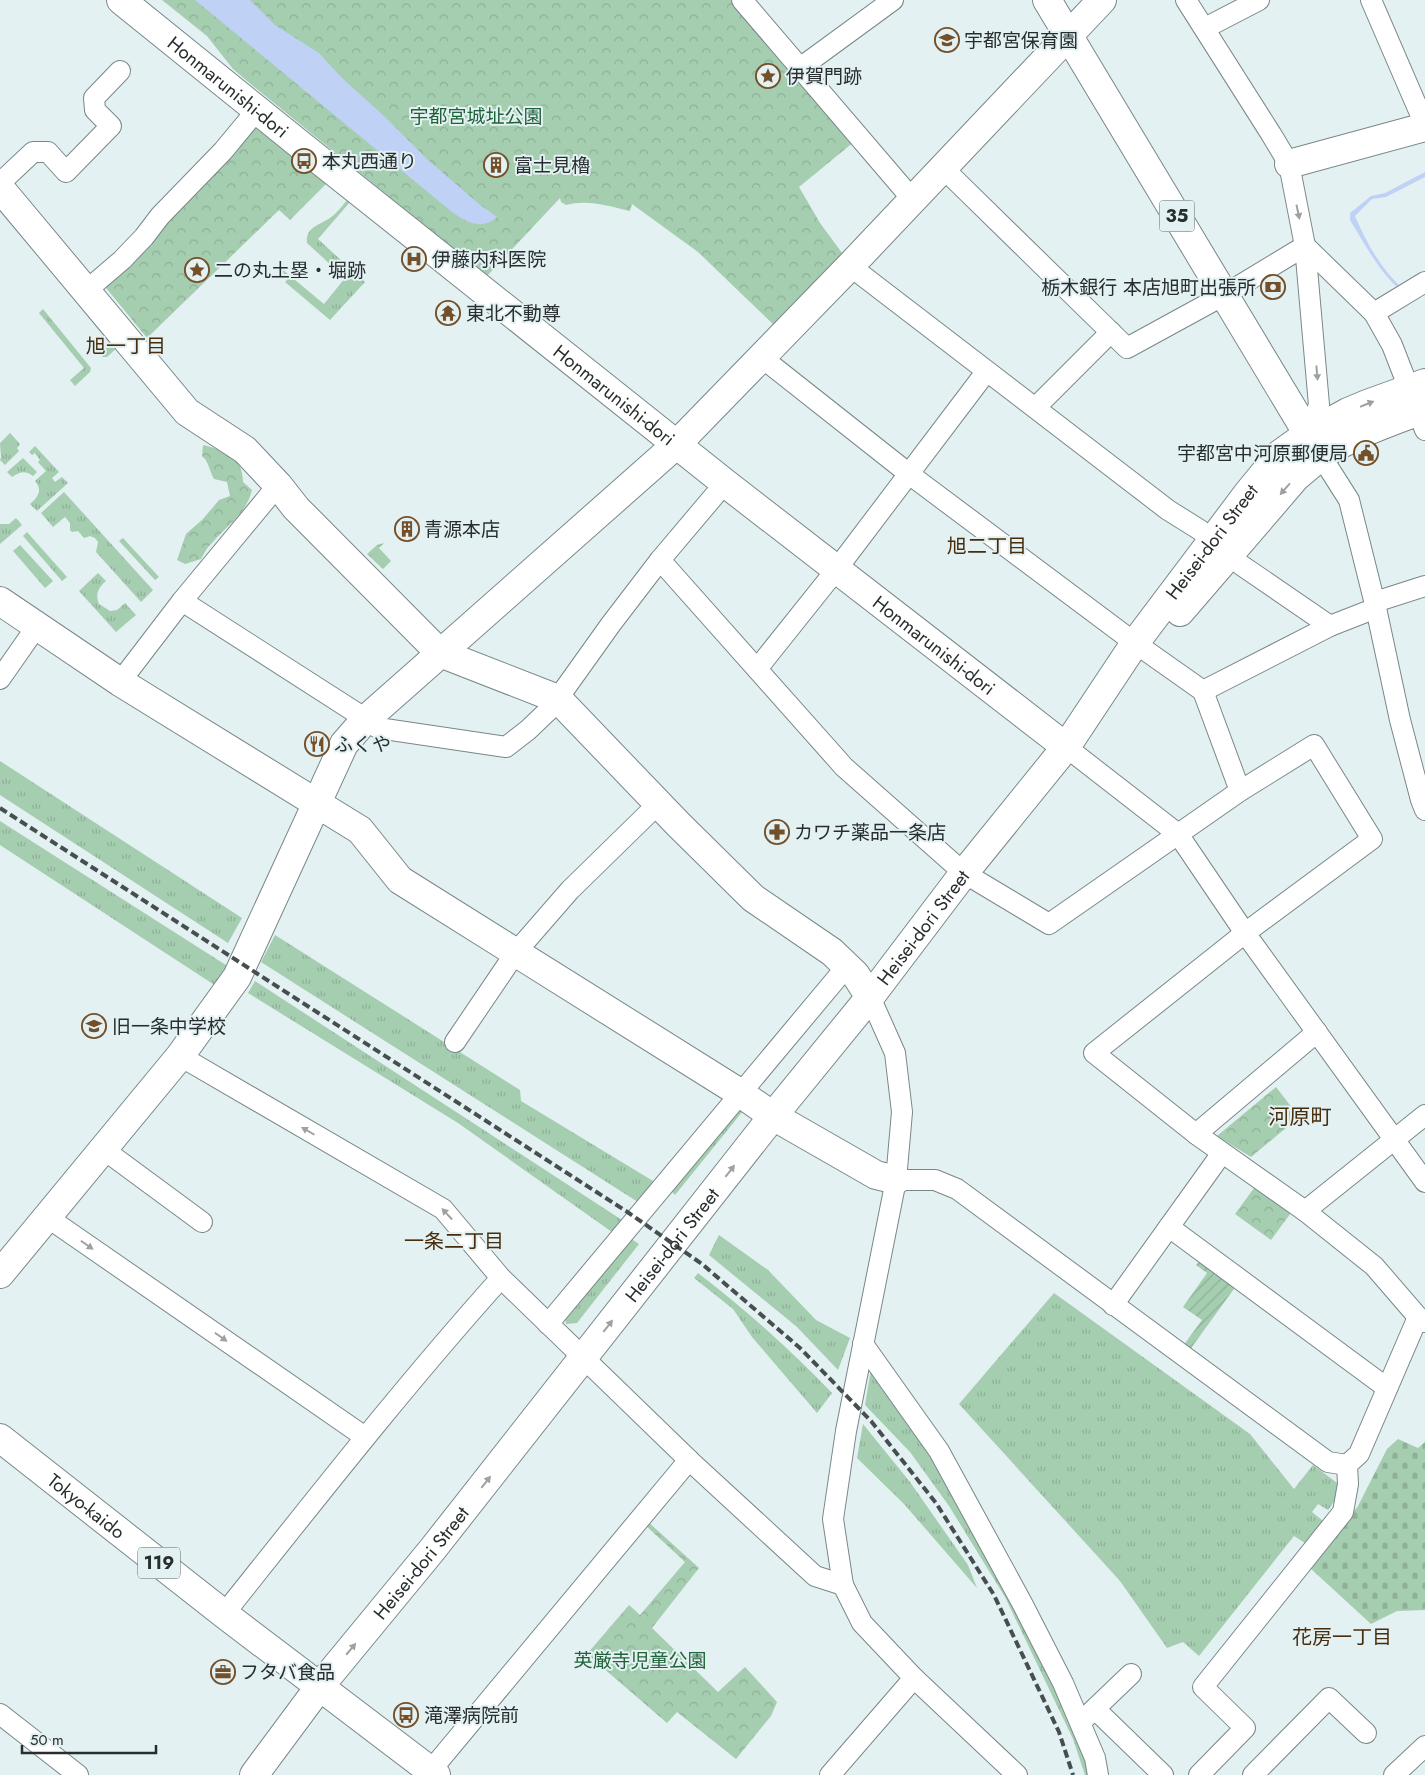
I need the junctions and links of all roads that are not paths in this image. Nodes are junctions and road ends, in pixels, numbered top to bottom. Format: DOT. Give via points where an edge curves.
graph roads {
  1 [pos="121,0"];
  2 [pos="742,0"];
  3 [pos="893,0"];
  4 [pos="1047,0"];
  5 [pos="1102,0"];
  6 [pos="1186,0"];
  7 [pos="1259,0"];
  8 [pos="1371,0"];
  9 [pos="1205,28"];
  10 [pos="1068,35"];
  11 [pos="800,68"];
  12 [pos="120,71"];
  13 [pos="257,110"];
  14 [pos="1425,126"];
  15 [pos="1289,164"];
  16 [pos="943,168"];
  17 [pos="0,183"];
  18 [pos="0,188"];
  19 [pos="913,200"];
  20 [pos="1306,246"];
  21 [pos="850,266"];
  22 [pos="1425,282"];
  23 [pos="87,290"];
  24 [pos="1224,295"];
  25 [pos="1374,313"];
  26 [pos="1111,332"];
  27 [pos="761,357"];
  28 [pos="986,372"];
  29 [pos="1420,404"];
  30 [pos="1036,408"];
  31 [pos="677,444"];
  32 [pos="1315,445"];
  33 [pos="908,473"];
  34 [pos="725,483"];
  35 [pos="278,485"];
  36 [pos="1220,547"];
  37 [pos="660,560"];
  38 [pos="836,570"];
  39 [pos="1425,586"];
  40 [pos="0,601"];
  41 [pos="182,601"];
  42 [pos="1376,605"];
  43 [pos="37,626"];
  44 [pos="1330,626"];
  45 [pos="1141,647"];
  46 [pos="440,653"];
  47 [pos="757,669"];
  48 [pos="0,679"];
  49 [pos="120,682"];
  50 [pos="1203,690"];
  51 [pos="558,699"];
  52 [pos="365,720"];
  53 [pos="1066,747"];
  54 [pos="1240,791"];
  55 [pos="318,803"];
  56 [pos="659,803"];
  57 [pos="1424,803"];
  58 [pos="1178,834"];
  59 [pos="964,873"];
  60 [pos="1245,933"];
  61 [pos="516,952"];
  62 [pos="847,966"];
  63 [pos="870,997"];
  64 [pos="1316,1032"];
  65 [pos="455,1042"];
  66 [pos="180,1056"];
  67 [pos="740,1093"];
  68 [pos="1425,1115"];
  69 [pos="773,1116"];
  70 [pos="1196,1134"];
  71 [pos="1393,1139"];
  72 [pos="104,1149"];
  73 [pos="1222,1153"];
  74 [pos="896,1180"];
  75 [pos="1425,1182"];
  76 [pos="1305,1211"];
  77 [pos="47,1218"];
  78 [pos="202,1222"];
  79 [pos="1169,1227"];
  80 [pos="0,1274"];
  81 [pos="501,1278"];
  82 [pos="1113,1305"];
  83 [pos="1422,1319"];
  84 [pos="548,1324"];
  85 [pos="863,1344"];
  86 [pos="583,1358"];
  87 [pos="1388,1388"];
  88 [pos="365,1437"];
  89 [pos="0,1438"];
  90 [pos="689,1460"];
  91 [pos="1347,1465"];
  92 [pos="843,1585"];
  93 [pos="224,1614"];
  94 [pos="1131,1674"];
  95 [pos="914,1678"];
  96 [pos="320,1686"];
  97 [pos="1094,1709"];
  98 [pos="0,1714"];
  99 [pos="1080,1723"];
  100 [pos="1366,1733"];
  101 [pos="1425,1746"];
  102 [pos="1264,1771"];
  103 [pos="431,1774"];
  104 [pos="78,1775"];
  105 [pos="254,1775"];
  106 [pos="830,1775"];
  107 [pos="1017,1775"];
  108 [pos="1098,1775"];
  109 [pos="1163,1775"];
  110 [pos="1199,1775"];
  111 [pos="1394,1775"];
  1 -- 13 [label="main road, Honmarunishi-dori"];
  2 -- 11 [label="street"];
  3 -- 11 [label="street"];
  4 -- 10 [label="main road, 35"];
  5 -- 10 [label="main road"];
  6 -- 9 [label="street"];
  7 -- 9 [label="street"];
  8 -- 14 [label="street"];
  9 -- 15 [label="street"];
  10 -- 16 [label="main road"];
  10 -- 24 [label="main road, 35"];
  11 -- 19 [label="street"];
  12 -- 17 [label="street" via="94,98 95,110 111,126 66,172 48,152 33,152"];
  13 -- 23 [label="street" via="144,237"];
  13 -- 31 [label="main road, Honmarunishi-dori"];
  14 -- 15 [label="main road"];
  15 -- 20 [label="street, one-way"];
  16 -- 19 [label="main road"];
  16 -- 26 [label="street"];
  18 -- 23 [label="main road"];
  19 -- 21 [label="main road"];
  20 -- 24 [label="street"];
  20 -- 25 [label="street"];
  20 -- 32 [label="street, one-way" via="1320,405"];
  21 -- 27 [label="main road"];
  21 -- 28 [label="street"];
  22 -- 25 [label="street"];
  23 -- 35 [label="main road" via="187,412 245,450"];
  24 -- 26 [label="street" via="1127,348"];
  24 -- 32 [label="main road, 35"];
  25 -- 29 [label="street"];
  26 -- 30 [label="street"];
  27 -- 31 [label="main road"];
  27 -- 33 [label="street"];
  28 -- 30 [label="street"];
  28 -- 33 [label="street"];
  29 -- 32 [label="main road, Heisei-dori Street" via="1348,412"];
  30 -- 36 [label="street"];
  31 -- 34 [label="main road, Honmarunishi-dori"];
  31 -- 46 [label="main road"];
  32 -- 36 [label="main road, Heisei-dori Street" via="1280,454"];
  32 -- 42 [label="street" via="1349,500"];
  33 -- 38 [label="street"];
  33 -- 45 [label="street"];
  34 -- 37 [label="street"];
  34 -- 38 [label="main road, Honmarunishi-dori"];
  35 -- 41 [label="street"];
  35 -- 46 [label="main road" via="296,508"];
  36 -- 44 [label="street"];
  36 -- 45 [label="main road, Heisei-dori Street"];
  37 -- 47 [label="street"];
  37 -- 51 [label="street"];
  38 -- 47 [label="street"];
  38 -- 53 [label="main road, Honmarunishi-dori"];
  39 -- 42 [label="street"];
  40 -- 43 [label="main road"];
  41 -- 49 [label="street"];
  41 -- 52 [label="street"];
  42 -- 44 [label="street"];
  42 -- 57 [label="street" via="1400,720"];
  43 -- 48 [label="street"];
  43 -- 49 [label="main road"];
  44 -- 50 [label="street"];
  45 -- 50 [label="street"];
  45 -- 53 [label="main road, Heisei-dori Street"];
  46 -- 51 [label="main road"];
  46 -- 52 [label="main road"];
  47 -- 59 [label="street" via="844,767"];
  49 -- 55 [label="main road"];
  50 -- 54 [label="street"];
  51 -- 52 [label="street" via="506,747 378,728"];
  51 -- 56 [label="main road"];
  52 -- 55 [label="main road" via="344,744"];
  53 -- 58 [label="street"];
  53 -- 59 [label="main road, Heisei-dori Street"];
  54 -- 58 [label="street"];
  54 -- 60 [label="street" via="1314,745 1372,839"];
  55 -- 61 [label="main road" via="360,830 400,880"];
  55 -- 66 [label="main road" via="237,977"];
  56 -- 61 [label="street" via="570,890"];
  56 -- 62 [label="main road" via="753,898 832,952"];
  58 -- 59 [label="street" via="1049,924"];
  58 -- 60 [label="street"];
  59 -- 63 [label="main road, Heisei-dori Street"];
  60 -- 64 [label="street"];
  60 -- 70 [label="street" via="1094,1053"];
  61 -- 65 [label="street"];
  61 -- 67 [label="main road"];
  62 -- 63 [label="main road"];
  62 -- 67 [label="street"];
  63 -- 69 [label="main road, Heisei-dori Street"];
  63 -- 74 [label="street" via="895,1053 902,1112"];
  64 -- 70 [label="street"];
  64 -- 71 [label="street"];
  66 -- 72 [label="main road"];
  81 -- 66 [label="street, one-way" via="444,1209"];
  67 -- 69 [label="main road"];
  67 -- 84 [label="street"];
  68 -- 71 [label="street"];
  69 -- 74 [label="main road" via="876,1174"];
  86 -- 69 [label="main road, Heisei-dori Street, one-way"];
  70 -- 73 [label="street"];
  71 -- 75 [label="street"];
  71 -- 76 [label="street"];
  72 -- 77 [label="main road"];
  72 -- 78 [label="street"];
  73 -- 76 [label="street"];
  73 -- 79 [label="street"];
  74 -- 82 [label="street" via="935,1180 957,1189"];
  74 -- 85 [label="street"];
  76 -- 83 [label="street" via="1374,1266"];
  77 -- 80 [label="main road"];
  77 -- 88 [label="street, one-way"];
  79 -- 82 [label="street"];
  79 -- 87 [label="street"];
  81 -- 84 [label="street"];
  81 -- 88 [label="street"];
  82 -- 91 [label="street" via="1328,1462"];
  83 -- 87 [label="street"];
  84 -- 86 [label="street"];
  85 -- 92 [label="street" via="833,1519"];
  85 -- 99 [label="street" via="939,1451 1022,1603"];
  86 -- 90 [label="street"];
  96 -- 86 [label="main road, Heisei-dori Street, one-way"];
  87 -- 91 [label="street" via="1359,1454"];
  88 -- 93 [label="street"];
  89 -- 93 [label="main road, Tokyo-kaido / 119"];
  90 -- 92 [label="street" via="815,1576"];
  90 -- 103 [label="street"];
  91 -- 110 [label="street" via="1348,1484 1343,1512 1203,1687 1245,1728"];
  92 -- 95 [label="street" via="862,1623"];
  93 -- 96 [label="main road, Tokyo-kaido / 119"];
  94 -- 97 [label="street"];
  95 -- 106 [label="street"];
  95 -- 107 [label="street"];
  96 -- 103 [label="main road, Tokyo-kaido / 119"];
  96 -- 105 [label="main road, Heisei-dori Street"];
  97 -- 99 [label="street"];
  97 -- 109 [label="street"];
  98 -- 104 [label="street"];
  99 -- 108 [label="street" via="1095,1758"];
  100 -- 102 [label="street" via="1330,1698"];
  101 -- 111 [label="street"];
}
